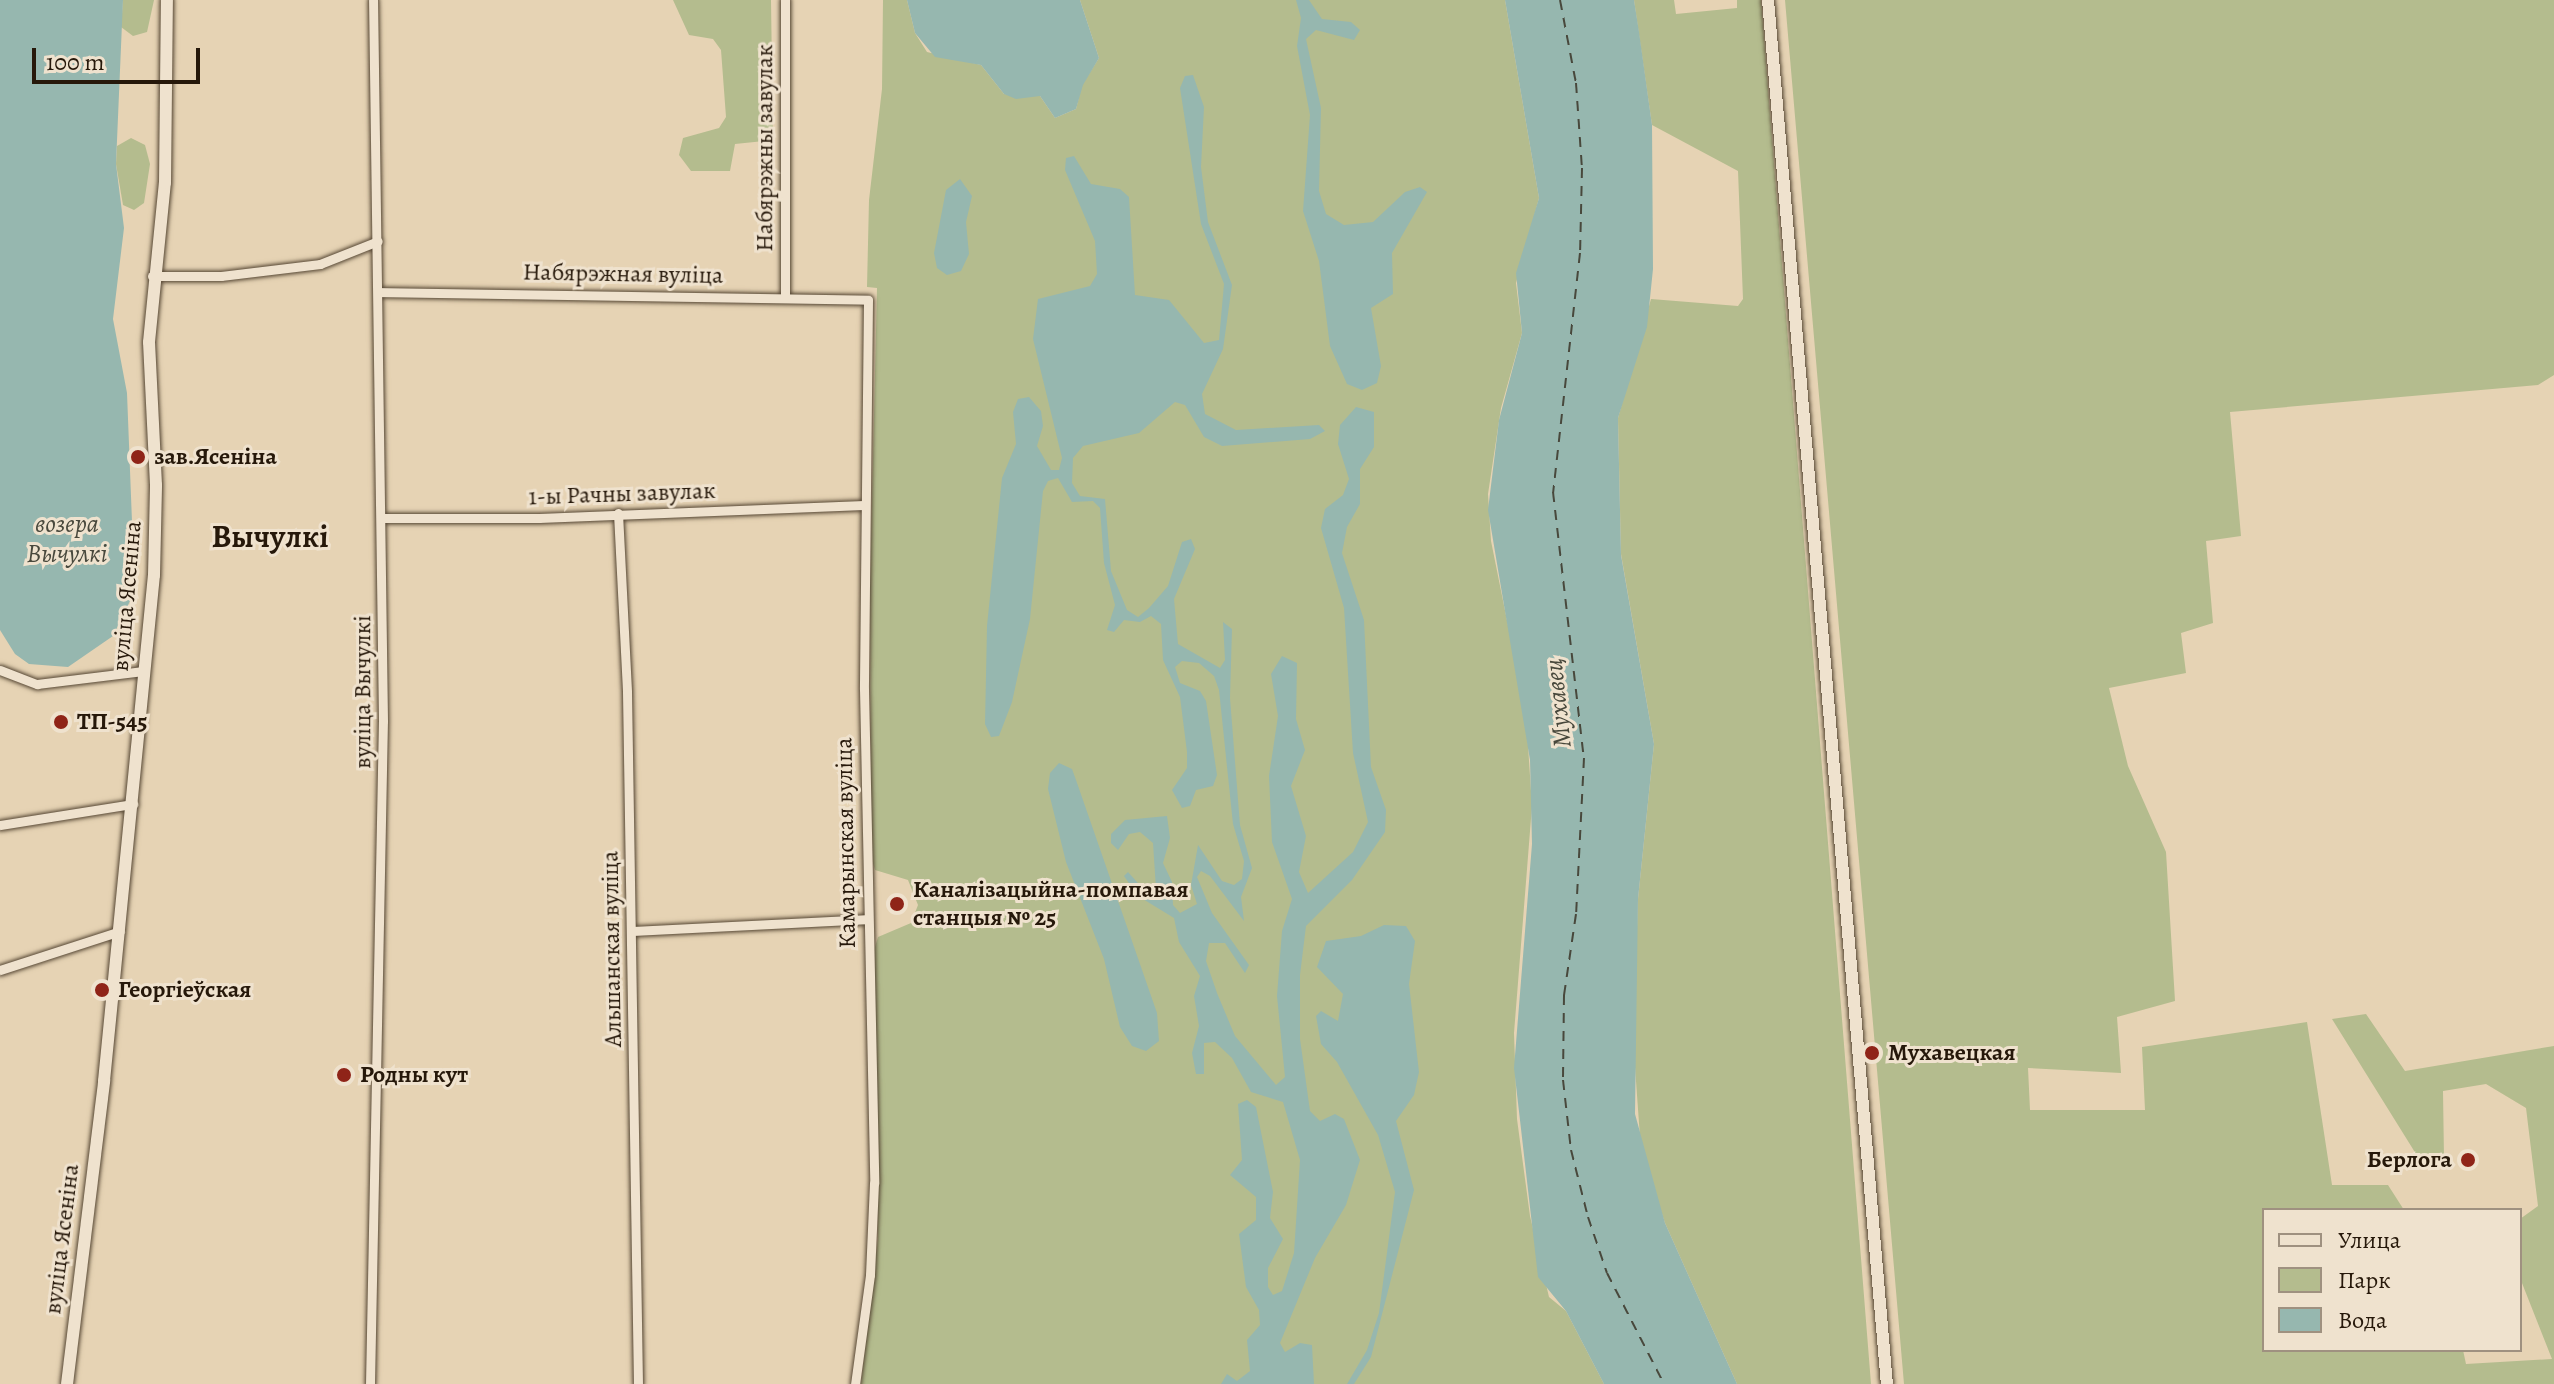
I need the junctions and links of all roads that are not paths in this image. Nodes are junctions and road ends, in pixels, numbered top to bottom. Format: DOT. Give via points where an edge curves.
graph roads {
  1 [pos="167,0"];
  2 [pos="373,0"];
  3 [pos="785,0"];
  4 [pos="1768,0"];
  5 [pos="378,241"];
  6 [pos="152,276"];
  7 [pos="378,292"];
  8 [pos="785,296"];
  9 [pos="868,300"];
  10 [pos="864,505"];
  11 [pos="618,513"];
  12 [pos="382,518"];
  13 [pos="0,670"];
  14 [pos="143,671"];
  15 [pos="133,804"];
  16 [pos="0,825"];
  17 [pos="866,919"];
  18 [pos="120,931"];
  19 [pos="632,931"];
  20 [pos="0,970"];
  21 [pos="67,1384"];
  22 [pos="370,1384"];
  23 [pos="638,1384"];
  24 [pos="855,1384"];
  25 [pos="1887,1384"];
  1 -- 6 [label="street, вуліца Ясеніна" via="165,183"];
  2 -- 5 [label="street, вуліца Вычулкі"];
  3 -- 8 [label="street, Набярэжны завулак"];
  4 -- 25 [label="street"];
  5 -- 6 [label="street" via="320,264 221,276"];
  5 -- 7 [label="street, вуліца Вычулкі"];
  6 -- 14 [label="street, вуліца Ясеніна" via="149,342 156,485"];
  7 -- 8 [label="street, Набярэжная вуліца"];
  7 -- 12 [label="street, вуліца Вычулкі"];
  8 -- 9 [label="street, Набярэжная вуліца"];
  9 -- 10 [label="street, Камарынская вуліца"];
  10 -- 11 [label="street, 1-ы Рачны завулак"];
  10 -- 17 [label="street, Камарынская вуліца"];
  11 -- 12 [label="street, 1-ы Рачны завулак"];
  11 -- 19 [label="street, Альшанская вуліца"];
  12 -- 22 [label="street, вуліца Вычулкі" via="383,855"];
  13 -- 14 [label="street" via="37,684"];
  14 -- 15 [label="street, вуліца Ясеніна"];
  15 -- 16 [label="street"];
  15 -- 18 [label="street, вуліца Ясеніна"];
  17 -- 19 [label="street"];
  17 -- 24 [label="street, Камарынская вуліца" via="873,1214"];
  18 -- 20 [label="street"];
  18 -- 21 [label="street, вуліца Ясеніна"];
  19 -- 23 [label="street, Альшанская вуліца"];
}
